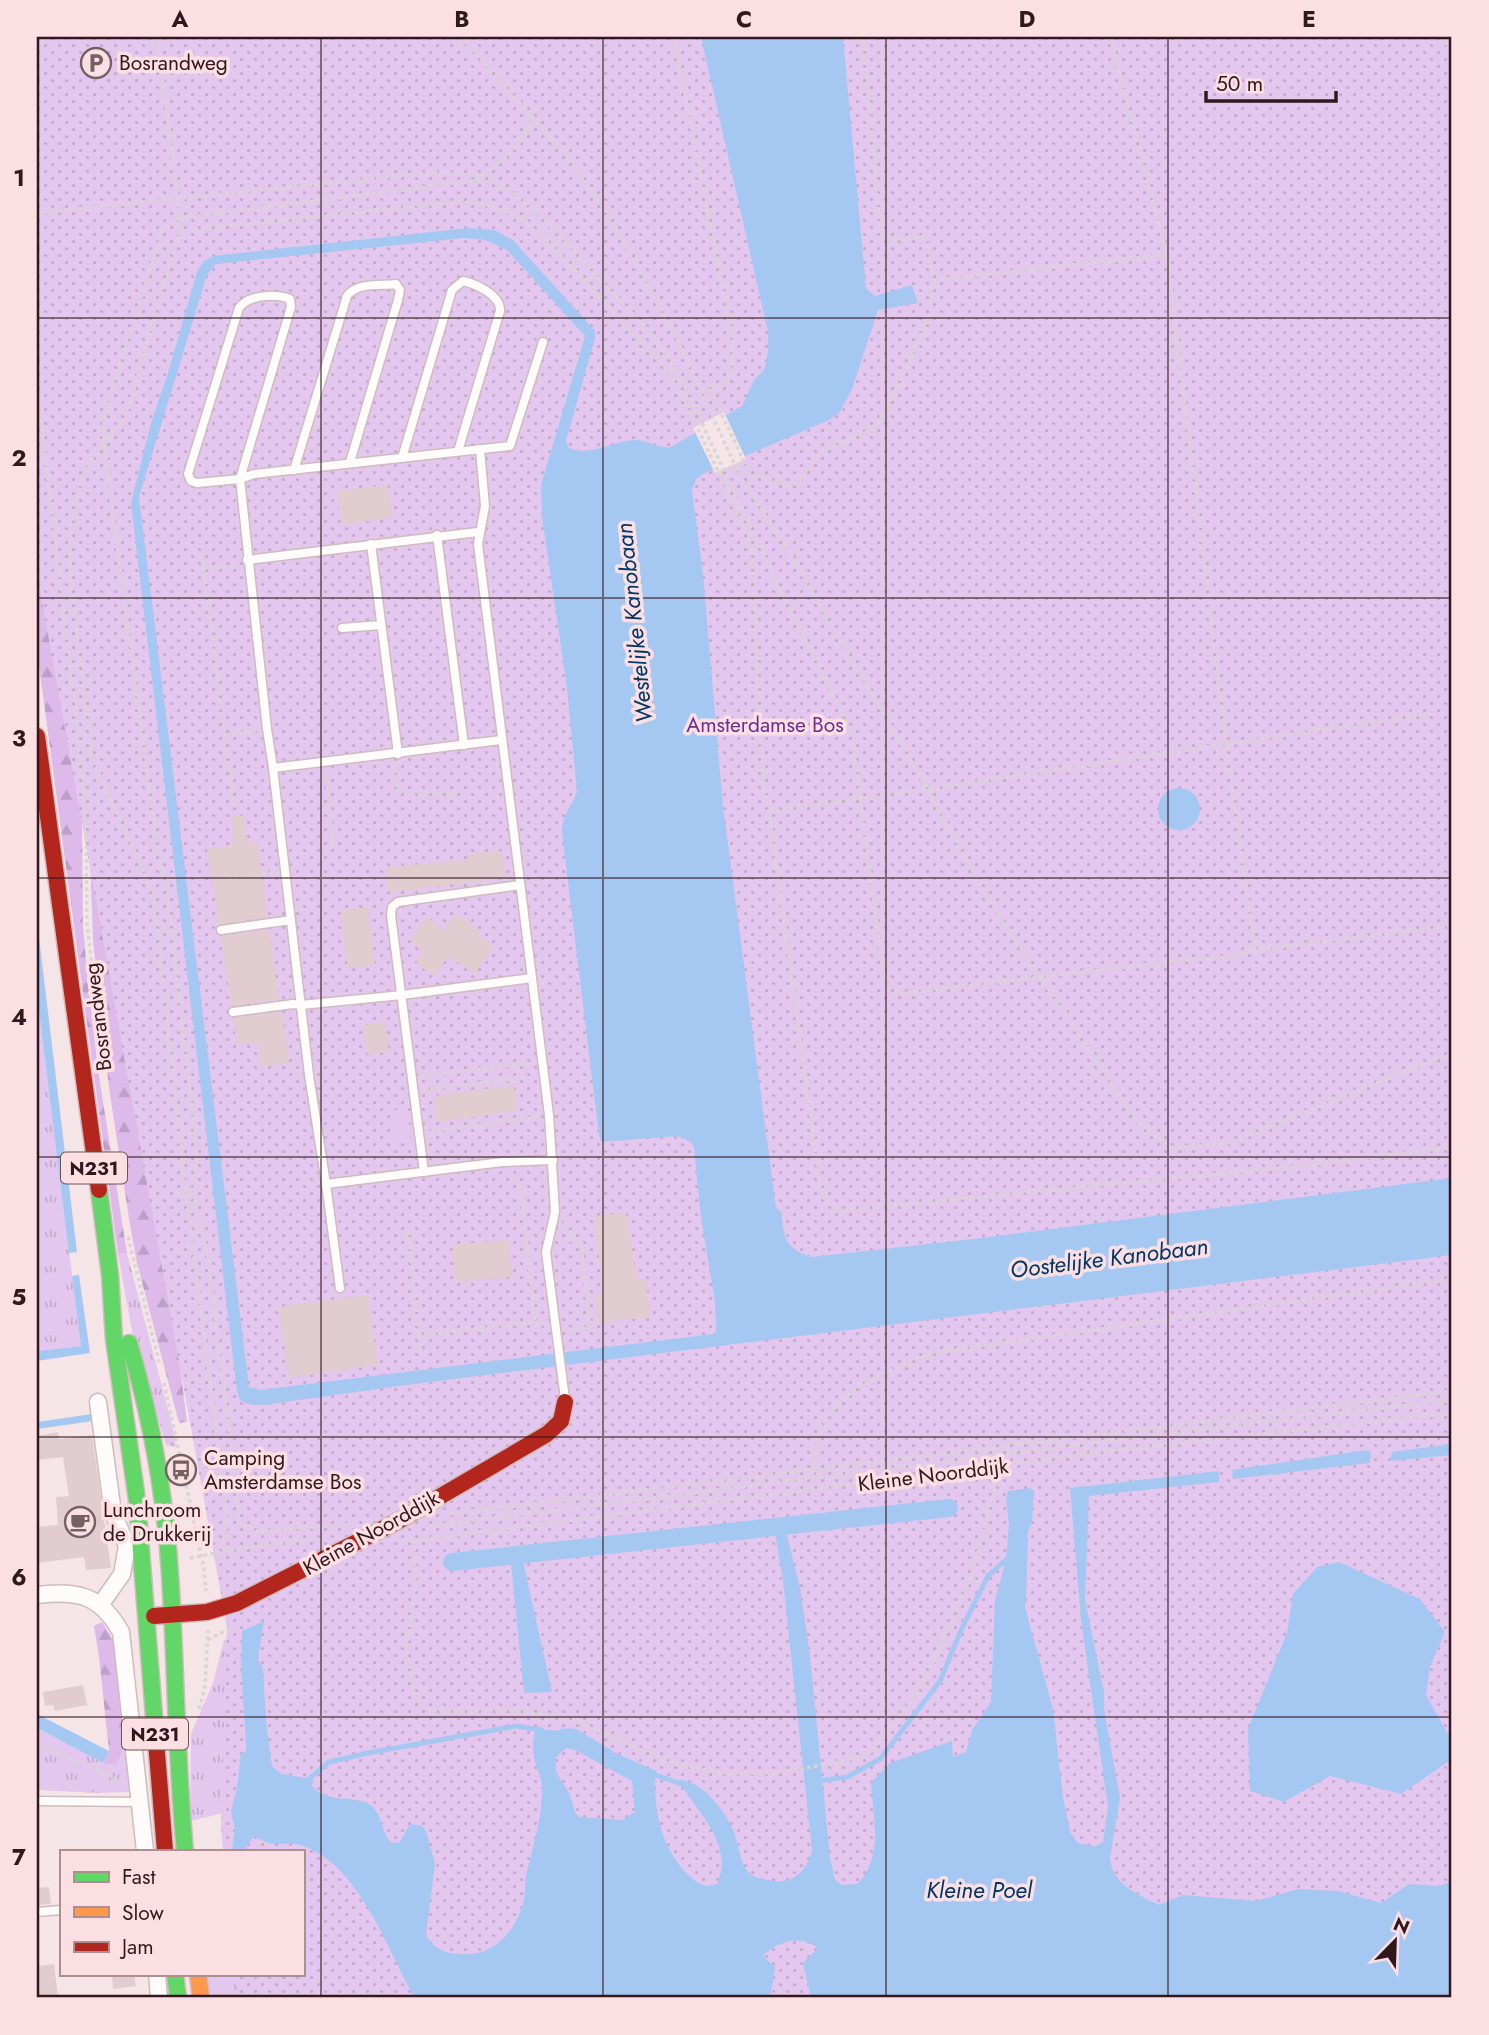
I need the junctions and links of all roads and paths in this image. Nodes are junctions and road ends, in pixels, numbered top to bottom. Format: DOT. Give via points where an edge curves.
graph roads {
  1 [pos="157,37"];
  2 [pos="454,37"];
  3 [pos="674,37"];
  4 [pos="863,37"];
  5 [pos="1110,37"];
  6 [pos="1440,37"];
  7 [pos="1452,50"];
  8 [pos="531,115"];
  9 [pos="483,176"];
  10 [pos="178,199"];
  11 [pos="37,213"];
  12 [pos="180,218"];
  13 [pos="180,231"];
  14 [pos="1167,255"];
  15 [pos="934,280"];
  16 [pos="543,342"];
  17 [pos="37,386"];
  18 [pos="104,443"];
  19 [pos="480,449"];
  20 [pos="458,451"];
  21 [pos="402,458"];
  22 [pos="350,462"];
  23 [pos="744,462"];
  24 [pos="735,466"];
  25 [pos="294,470"];
  26 [pos="724,470"];
  27 [pos="718,473"];
  28 [pos="240,479"];
  29 [pos="751,528"];
  30 [pos="744,529"];
  31 [pos="478,532"];
  32 [pos="437,535"];
  33 [pos="371,544"];
  34 [pos="202,553"];
  35 [pos="247,559"];
  36 [pos="204,569"];
  37 [pos="381,625"];
  38 [pos="342,628"];
  39 [pos="1430,714"];
  40 [pos="267,729"];
  41 [pos="225,735"];
  42 [pos="37,736"];
  43 [pos="501,740"];
  44 [pos="1226,743"];
  45 [pos="464,745"];
  46 [pos="396,754"];
  47 [pos="325,762"];
  48 [pos="273,768"];
  49 [pos="928,790"];
  50 [pos="457,794"];
  51 [pos="859,800"];
  52 [pos="233,806"];
  53 [pos="769,811"];
  54 [pos="333,846"];
  55 [pos="285,870"];
  56 [pos="228,879"];
  57 [pos="520,886"];
  58 [pos="291,920"];
  59 [pos="1452,926"];
  60 [pos="221,930"];
  61 [pos="1255,950"];
  62 [pos="92,966"];
  63 [pos="531,978"];
  64 [pos="1040,978"];
  65 [pos="402,995"];
  66 [pos="301,1005"];
  67 [pos="233,1012"];
  68 [pos="1452,1056"];
  69 [pos="542,1062"];
  70 [pos="520,1064"];
  71 [pos="412,1078"];
  72 [pos="414,1091"];
  73 [pos="549,1115"];
  74 [pos="419,1133"];
  75 [pos="1452,1147"];
  76 [pos="553,1160"];
  77 [pos="502,1162"];
  78 [pos="424,1172"];
  79 [pos="326,1184"];
  80 [pos="176,1193"];
  81 [pos="186,1193"];
  82 [pos="555,1212"];
  83 [pos="408,1232"];
  84 [pos="128,1237"];
  85 [pos="110,1275"];
  86 [pos="1452,1279"];
  87 [pos="340,1288"];
  88 [pos="536,1322"];
  89 [pos="554,1329"];
  90 [pos="417,1336"];
  91 [pos="421,1358"];
  92 [pos="1452,1391"];
  93 [pos="1452,1400"];
  94 [pos="99,1402"];
  95 [pos="565,1402"];
  96 [pos="1452,1413"];
  97 [pos="990,1455"];
  98 [pos="994,1467"];
  99 [pos="816,1468"];
  100 [pos="818,1476"];
  101 [pos="440,1515"];
  102 [pos="361,1523"];
  103 [pos="426,1526"];
  104 [pos="412,1528"];
  105 [pos="414,1541"];
  106 [pos="201,1555"];
  107 [pos="184,1560"];
  108 [pos="37,1595"];
  109 [pos="101,1604"];
  110 [pos="207,1612"];
  111 [pos="170,1616"];
  112 [pos="147,1617"];
  113 [pos="208,1640"];
  114 [pos="37,1743"];
  115 [pos="140,1796"];
  116 [pos="37,1801"];
  117 [pos="145,1850"];
  118 [pos="165,1850"];
  119 [pos="185,1850"];
  120 [pos="60,1910"];
  121 [pos="37,1912"];
  122 [pos="157,1976"];
  123 [pos="175,1976"];
  124 [pos="198,1976"];
  125 [pos="159,1998"];
  126 [pos="178,1998"];
  127 [pos="201,1998"];
  1 -- 10 [label="path"];
  2 -- 8 [label="path" via="484,62"];
  3 -- 23 [label="path" via="734,354 725,383 709,388"];
  4 -- 15 [label="path" via="881,235 890,241 926,236"];
  5 -- 14 [label="path"];
  6 -- 7 [label="path"];
  8 -- 9 [label="path" via="515,151"];
  8 -- 24 [label="path" via="606,210 673,331"];
  9 -- 10 [label="path" via="438,172"];
  9 -- 12 [label="path" via="480,180"];
  9 -- 26 [label="path" via="528,205 650,332 678,372"];
  10 -- 11 [label="path"];
  10 -- 12 [label="path"];
  12 -- 13 [label="path"];
  12 -- 18 [label="path" via="162,231 104,416"];
  13 -- 18 [label="path" via="128,412"];
  13 -- 27 [label="path" via="456,202 499,207 538,230 653,353 687,406"];
  14 -- 15 [label="path"];
  14 -- 44 [label="path"];
  15 -- 23 [label="path" via="928,320 878,422 860,436 827,449 793,486 750,474"];
  16 -- 19 [label="lane" via="510,446"];
  17 -- 62 [label="path, Bosrandweg" via="78,723"];
  18 -- 81 [label="path" via="87,467 75,508 69,547 74,618 92,758 153,893"];
  18 -- 102 [label="path" via="170,917 197,1151 194,1199 208,1257 240,1522 258,1532"];
  19 -- 20 [label="lane"];
  19 -- 31 [label="lane" via="485,506"];
  20 -- 21 [label="lane"];
  20 -- 21 [label="lane" via="500,311 495,298 463,281 452,290"];
  21 -- 22 [label="lane"];
  22 -- 25 [label="lane"];
  22 -- 25 [label="lane" via="398,300 396,284 359,287 348,296"];
  23 -- 24 [label="path"];
  24 -- 26 [label="path"];
  24 -- 49 [label="path"];
  25 -- 28 [label="lane"];
  26 -- 27 [label="path"];
  26 -- 29 [label="path"];
  27 -- 30 [label="path"];
  28 -- 28 [label="lane" via="291,307 290,299 283,296 249,299 239,308 188,474 197,483"];
  28 -- 35 [label="lane"];
  29 -- 30 [label="path"];
  29 -- 51 [label="path" via="852,730"];
  30 -- 53 [label="path" via="753,558 762,780"];
  31 -- 32 [label="lane"];
  31 -- 43 [label="lane"];
  32 -- 33 [label="lane"];
  32 -- 45 [label="lane"];
  33 -- 35 [label="lane"];
  33 -- 37 [label="lane"];
  34 -- 36 [label="path"];
  35 -- 36 [label="path" via="240,565"];
  35 -- 40 [label="lane"];
  36 -- 41 [label="path"];
  37 -- 38 [label="lane"];
  37 -- 46 [label="lane"];
  39 -- 44 [label="path"];
  40 -- 41 [label="path"];
  40 -- 48 [label="lane"];
  41 -- 52 [label="path"];
  42 -- 85 [label="main road, Bosrandweg / N231"];
  43 -- 45 [label="lane"];
  43 -- 57 [label="lane"];
  44 -- 49 [label="path"];
  44 -- 61 [label="path"];
  45 -- 46 [label="lane"];
  46 -- 47 [label="lane"];
  46 -- 50 [label="path" via="397,790"];
  47 -- 48 [label="lane"];
  47 -- 54 [label="path"];
  48 -- 55 [label="lane"];
  49 -- 51 [label="path"];
  49 -- 64 [label="path" via="981,886"];
  51 -- 53 [label="path"];
  51 -- 64 [label="path" via="885,985 896,994"];
  53 -- 75 [label="path" via="820,1184 835,1211"];
  55 -- 56 [label="path"];
  55 -- 58 [label="lane"];
  57 -- 63 [label="lane"];
  57 -- 65 [label="lane" via="398,902 391,915"];
  58 -- 60 [label="lane"];
  58 -- 66 [label="lane"];
  59 -- 61 [label="path"];
  61 -- 64 [label="path" via="1230,957"];
  63 -- 65 [label="lane"];
  63 -- 69 [label="lane"];
  64 -- 68 [label="path" via="1142,1127 1174,1148 1228,1143"];
  65 -- 66 [label="lane"];
  65 -- 71 [label="lane"];
  66 -- 67 [label="lane"];
  66 -- 79 [label="lane"];
  69 -- 70 [label="path"];
  69 -- 73 [label="lane"];
  70 -- 71 [label="path"];
  70 -- 72 [label="path" via="522,1078"];
  71 -- 72 [label="lane"];
  72 -- 74 [label="lane"];
  73 -- 74 [label="path"];
  73 -- 76 [label="lane"];
  74 -- 78 [label="lane"];
  76 -- 77 [label="lane"];
  76 -- 82 [label="lane"];
  77 -- 78 [label="lane"];
  77 -- 88 [label="path" via="521,1189"];
  78 -- 79 [label="lane"];
  79 -- 87 [label="lane"];
  80 -- 81 [label="path"];
  81 -- 106 [label="path" via="227,1518 224,1551"];
  82 -- 89 [label="lane" via="545,1252"];
  82 -- 89 [label="path" via="570,1225 571,1241 581,1240 590,1327"];
  83 -- 90 [label="path"];
  84 -- 106 [label="path"];
  85 -- 111 [label="main road, Bosrandweg / N231" via="156,1458 170,1571"];
  85 -- 112 [label="main road, Bosrandweg / N231"];
  86 -- 99 [label="path" via="932,1353 850,1392 830,1412 817,1442"];
  88 -- 89 [label="path"];
  88 -- 90 [label="path"];
  89 -- 95 [label="lane"];
  90 -- 91 [label="path"];
  92 -- 99 [label="path"];
  93 -- 97 [label="path"];
  94 -- 109 [label="street" via="113,1513 127,1546 122,1574"];
  95 -- 110 [label="main road, Kleine Noorddijk" via="566,1415 547,1434 378,1531 257,1593"];
  96 -- 98 [label="path, Kleine Noorddijk"];
  97 -- 98 [label="path"];
  97 -- 100 [label="path"];
  98 -- 105 [label="path, Kleine Noorddijk"];
  98 -- 105 [label="path" via="994,1491 973,1571 927,1677 885,1737 867,1755 774,1773 722,1773 669,1762 571,1719 508,1710 446,1712 420,1704 413,1691 407,1645 416,1583"];
  99 -- 100 [label="path"];
  99 -- 101 [label="path"];
  100 -- 103 [label="path"];
  104 -- 105 [label="path"];
  106 -- 107 [label="path"];
  106 -- 110 [label="path"];
  108 -- 109 [label="street" via="59,1592"];
  109 -- 115 [label="street" via="121,1632"];
  110 -- 111 [label="main road, Kleine Noorddijk"];
  110 -- 113 [label="path"];
  111 -- 112 [label="main road, Kleine Noorddijk"];
  111 -- 119 [label="main road, N231"];
  112 -- 118 [label="main road, N231"];
  114 -- 115 [label="path"];
  115 -- 116 [label="lane"];
  115 -- 117 [label="street"];
  120 -- 121 [label="lane"];
  122 -- 125 [label="street"];
  123 -- 126 [label="main road"];
  124 -- 127 [label="main road"];
}
